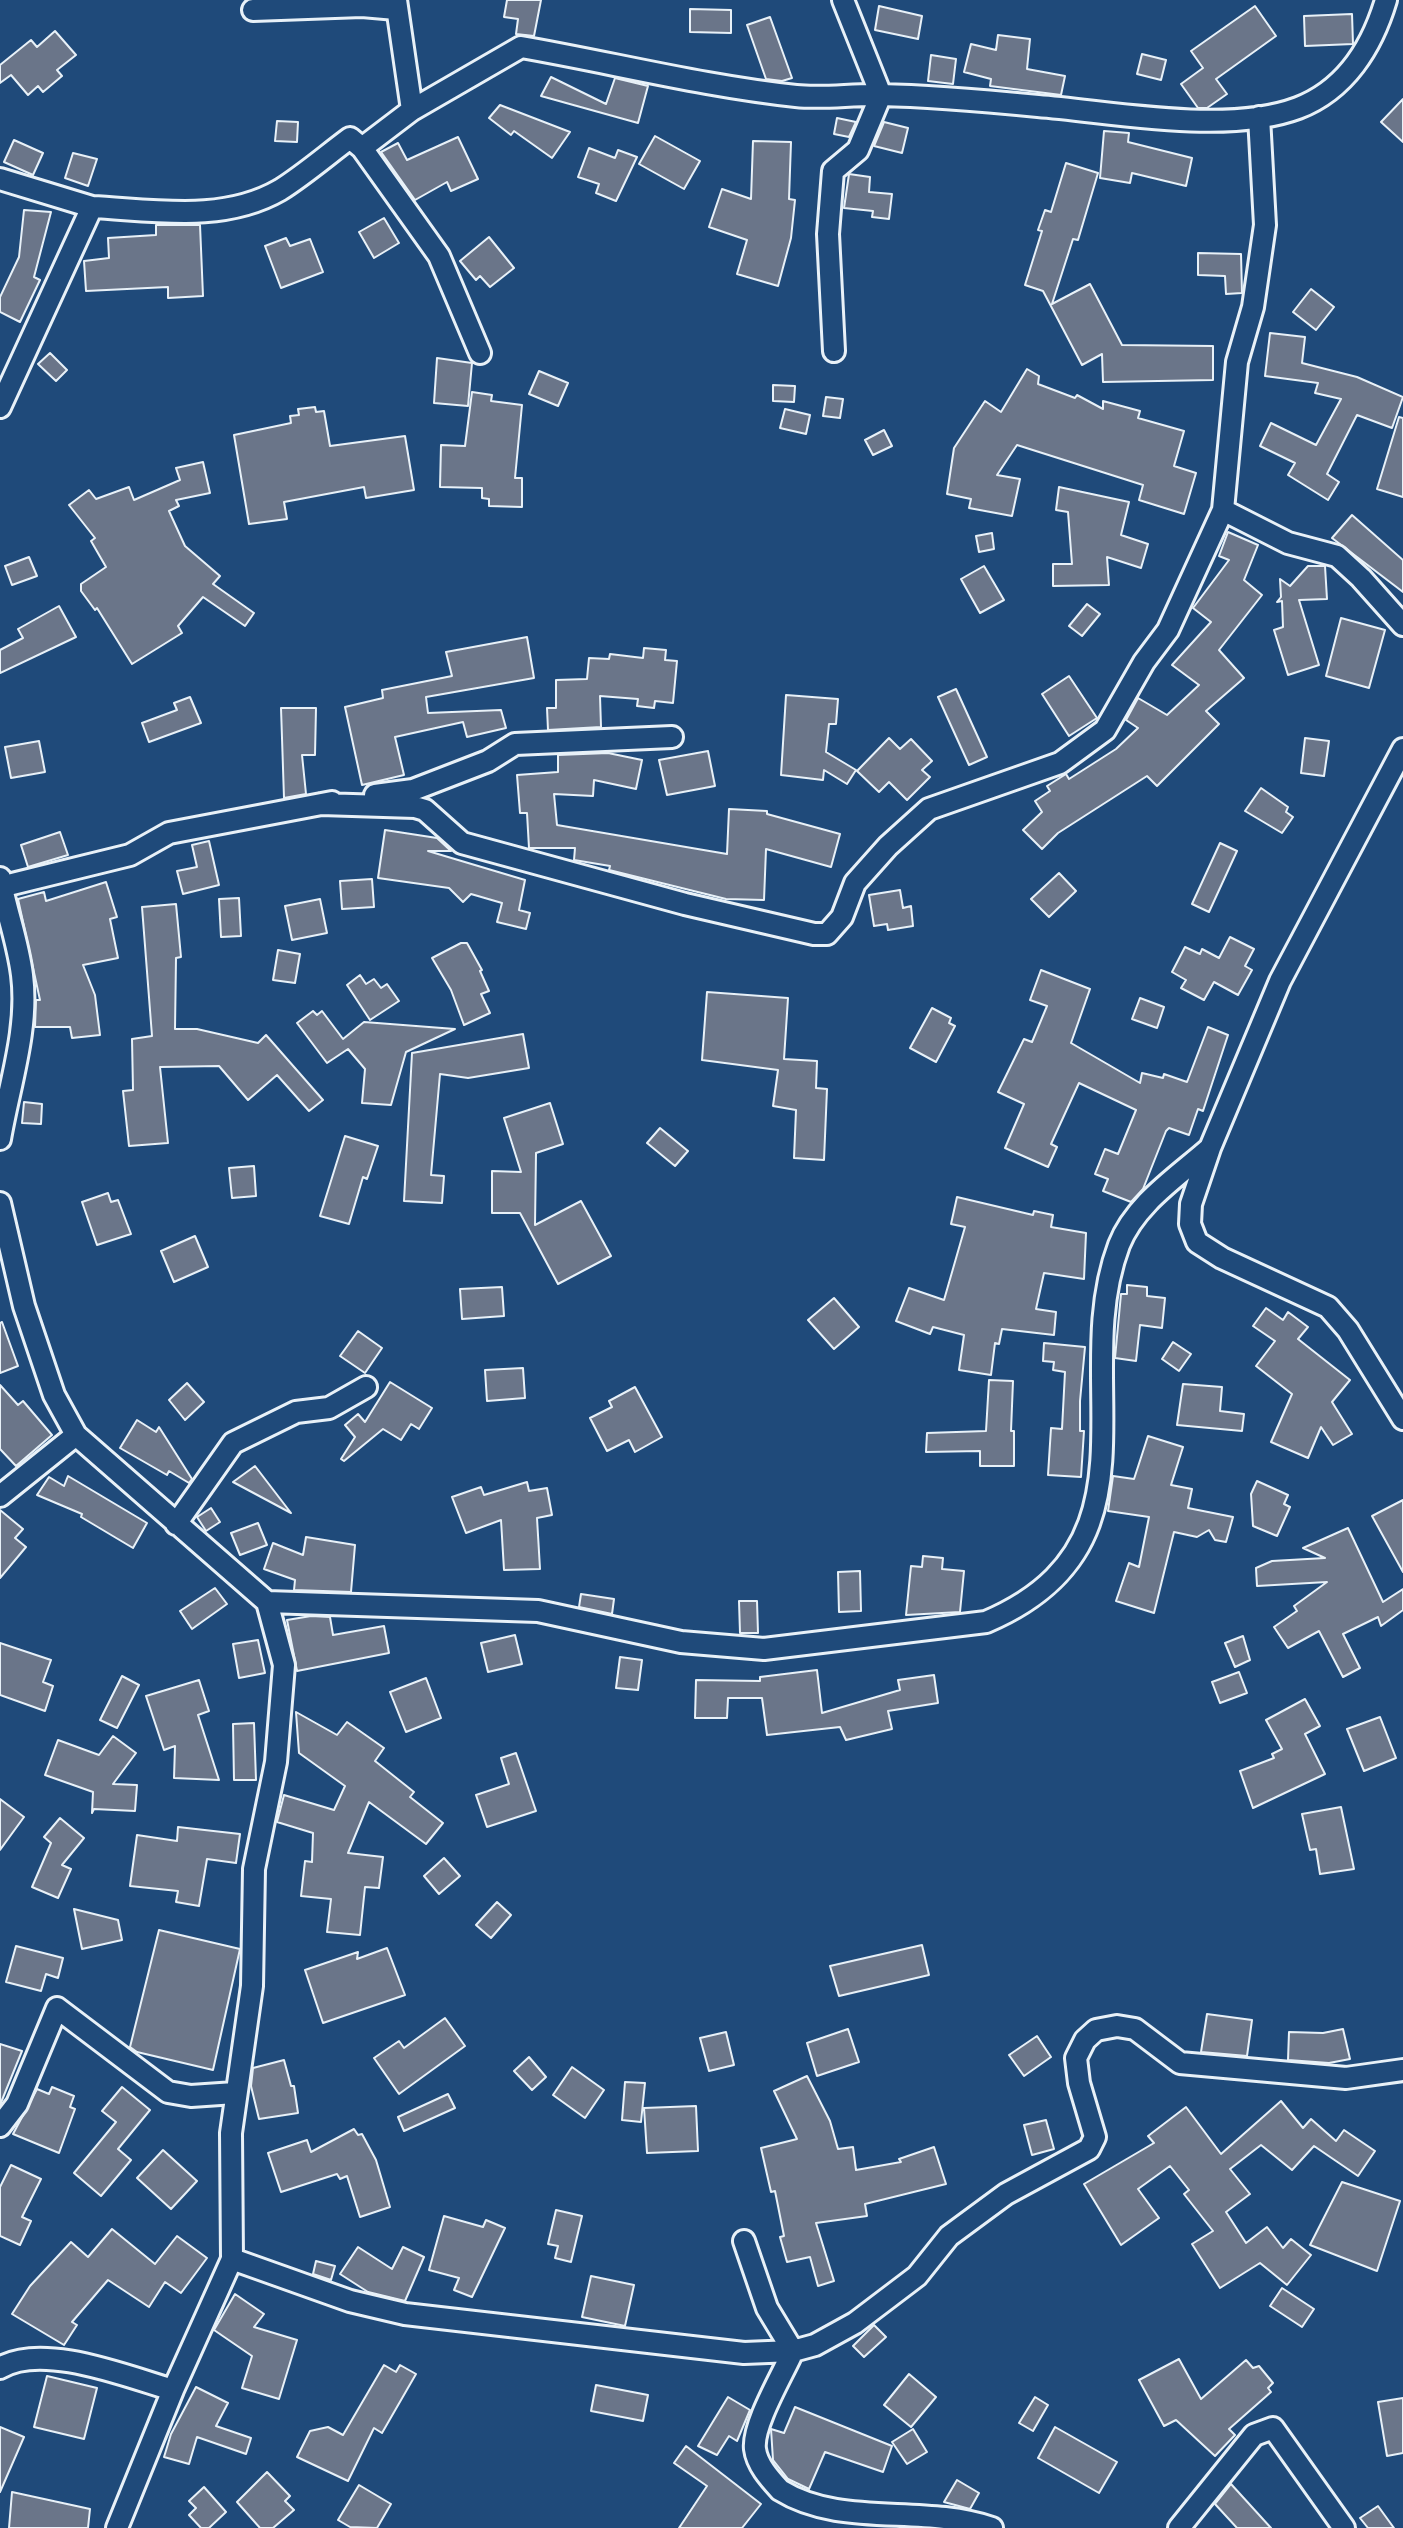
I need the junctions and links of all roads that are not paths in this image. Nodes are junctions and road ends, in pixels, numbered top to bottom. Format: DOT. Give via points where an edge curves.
graph roads {
  1 [pos="843,0"];
  2 [pos="1386,0"];
  3 [pos="396,4"];
  4 [pos="253,10"];
  5 [pos="881,95"];
  6 [pos="412,110"];
  7 [pos="1259,117"];
  8 [pos="362,148"];
  9 [pos="0,179"];
  10 [pos="92,207"];
  11 [pos="834,351"];
  12 [pos="480,353"];
  13 [pos="0,407"];
  14 [pos="1223,510"];
  15 [pos="1403,625"];
  16 [pos="672,737"];
  17 [pos="1403,749"];
  18 [pos="321,804"];
  19 [pos="0,884"];
  20 [pos="0,1139"];
  21 [pos="1210,1148"];
  22 [pos="0,1203"];
  23 [pos="5,1246"];
  24 [pos="366,1387"];
  25 [pos="1403,1419"];
  26 [pos="76,1435"];
  27 [pos="0,1496"];
  28 [pos="176,1524"];
  29 [pos="267,1602"];
  30 [pos="1403,2070"];
  31 [pos="235,2093"];
  32 [pos="0,2126"];
  33 [pos="744,2241"];
  34 [pos="232,2259"];
  35 [pos="793,2351"];
  36 [pos="0,2368"];
  37 [pos="173,2390"];
  38 [pos="117,2528"];
  39 [pos="992,2528"];
  40 [pos="1179,2528"];
  41 [pos="1344,2528"];
  1 -- 5 [label="street"];
  2 -- 7 [label="street" via="1379,25 1340,83 1297,108"];
  3 -- 4 [label="street"];
  3 -- 6 [label="street"];
  5 -- 6 [label="street" via="799,97 521,47"];
  5 -- 7 [label="street" via="1184,120"];
  5 -- 11 [label="street" via="858,150 833,171 828,234"];
  6 -- 8 [label="street"];
  7 -- 14 [label="street" via="1265,225 1253,307 1237,362"];
  8 -- 10 [label="street" via="350,138 279,190 213,213"];
  8 -- 12 [label="street" via="439,256"];
  9 -- 10 [label="street"];
  10 -- 13 [label="street"];
  14 -- 15 [label="street" via="1288,543 1337,556"];
  14 -- 18 [label="street" via="1168,630 1105,730 1060,763 929,809 855,883 842,917 827,934 685,904 462,843 415,807"];
  16 -- 18 [label="street" via="515,744 488,761 413,790"];
  17 -- 21 [label="street" via="1280,981"];
  18 -- 19 [label="street" via="169,833 130,855"];
  19 -- 20 [label="street" via="22,974 23,1000"];
  21 -- 25 [label="street" via="1191,1204 1190,1224 1197,1242 1328,1307"];
  21 -- 29 [label="street" via="1138,1211 1120,1243 1106,1305 1103,1444 1089,1532 1057,1576 1010,1612 986,1622 764,1649 681,1642 538,1611"];
  22 -- 23 [label="street"];
  23 -- 26 [label="street" via="54,1395"];
  24 -- 28 [label="street" via="329,1408 296,1412 233,1443"];
  26 -- 27 [label="street"];
  26 -- 28 [label="street"];
  28 -- 29 [label="street"];
  29 -- 31 [label="street" via="284,1665 284,1694 254,1869 252,1986"];
  30 -- 35 [label="street" via="1346,2078 1180,2063 1135,2029 1096,2030 1076,2058 1095,2137 1089,2149 1006,2194 949,2236 917,2276 855,2323"];
  31 -- 32 [label="street" via="168,2092 57,2008 17,2104"];
  31 -- 34 [label="street"];
  33 -- 35 [label="street" via="767,2308"];
  34 -- 35 [label="street" via="350,2301 405,2314 744,2353"];
  34 -- 37 [label="street"];
  35 -- 39 [label="street" via="755,2447 765,2474 788,2499 819,2518 850,2525 952,2521"];
  36 -- 37 [label="street" via="37,2359 85,2365"];
  37 -- 38 [label="street"];
  40 -- 41 [label="street" via="1254,2435 1273,2428"];
}
